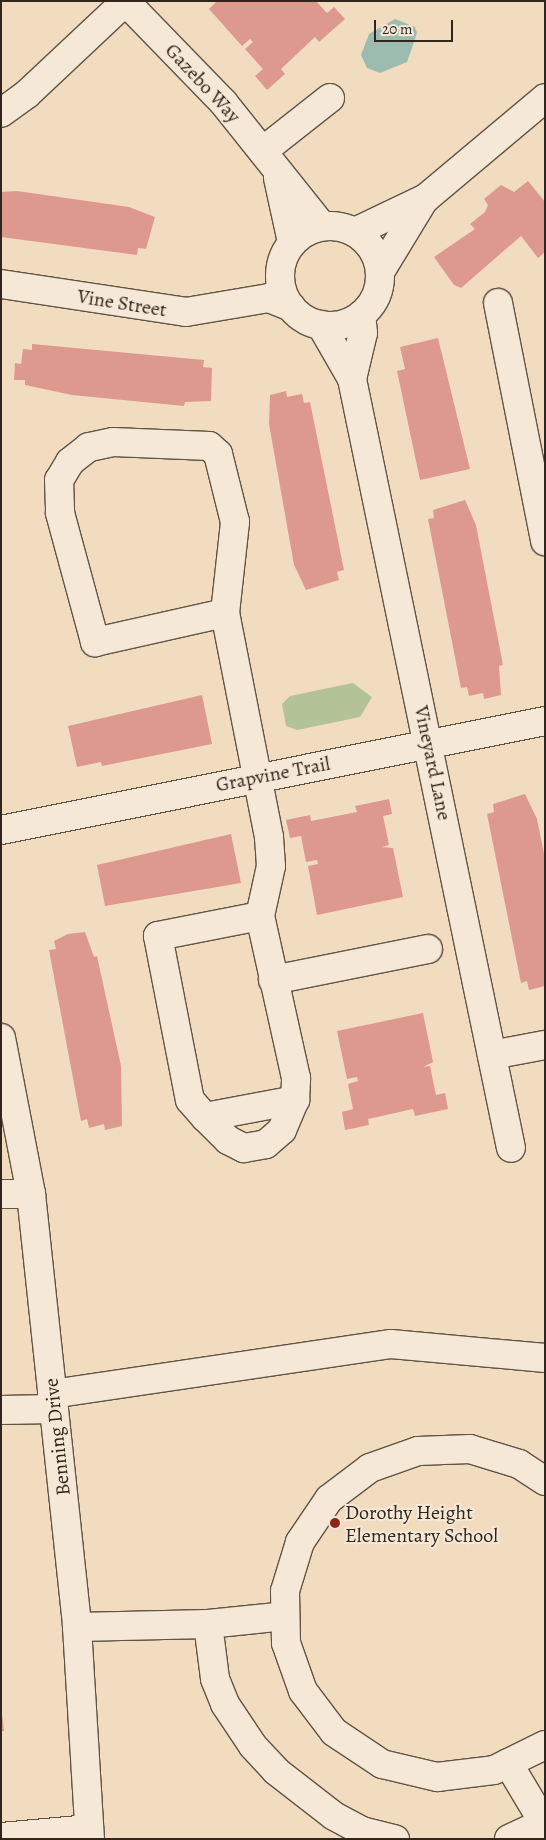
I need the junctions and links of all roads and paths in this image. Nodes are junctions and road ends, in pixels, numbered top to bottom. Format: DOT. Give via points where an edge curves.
graph roads {
  1 [pos="125,1"];
  2 [pos="330,98"];
  3 [pos="545,98"];
  4 [pos="1,113"];
  5 [pos="270,160"];
  6 [pos="426,198"];
  7 [pos="322,226"];
  8 [pos="355,232"];
  9 [pos="292,242"];
  10 [pos="380,272"];
  11 [pos="280,276"];
  12 [pos="1,284"];
  13 [pos="242,301"];
  14 [pos="498,303"];
  15 [pos="291,307"];
  16 [pos="361,315"];
  17 [pos="321,324"];
  18 [pos="352,379"];
  19 [pos="545,541"];
  20 [pos="225,613"];
  21 [pos="545,721"];
  22 [pos="429,744"];
  23 [pos="256,777"];
  24 [pos="1,830"];
  25 [pos="260,916"];
  26 [pos="428,949"];
  27 [pos="273,980"];
  28 [pos="2,1044"];
  29 [pos="545,1045"];
  30 [pos="492,1055"];
  31 [pos="295,1100"];
  32 [pos="205,1117"];
  33 [pos="511,1148"];
  34 [pos="13,1161"];
  35 [pos="1,1194"];
  36 [pos="30,1194"];
  37 [pos="545,1358"];
  38 [pos="53,1402"];
  39 [pos="1,1410"];
  40 [pos="545,1481"];
  41 [pos="285,1616"];
  42 [pos="208,1624"];
  43 [pos="77,1627"];
  44 [pos="545,1745"];
  45 [pos="508,1764"];
  46 [pos="544,1824"];
  47 [pos="90,1834"];
  48 [pos="1,1836"];
  49 [pos="395,1839"];
  50 [pos="509,1839"];
  1 -- 4 [label="street" via="27,94"];
  1 -- 5 [label="street, Gazebo Way"];
  2 -- 5 [label="street"];
  3 -- 6 [label="street"];
  5 -- 7 [label="street, Gazebo Way"];
  5 -- 9 [label="street"];
  6 -- 8 [label="street"];
  6 -- 10 [label="street" via="402,230"];
  7 -- 8 [label="street"];
  7 -- 9 [label="street"];
  8 -- 10 [label="street" via="368,243"];
  9 -- 11 [label="street" via="283,257"];
  10 -- 16 [label="street" via="378,288"];
  11 -- 13 [label="street, Vine Street"];
  11 -- 15 [label="street"];
  12 -- 13 [label="street, Vine Street" via="186,312"];
  13 -- 15 [label="street, Vine Street" via="269,298"];
  14 -- 19 [label="street"];
  15 -- 17 [label="street, Vine Street"];
  16 -- 17 [label="street" via="347,323"];
  16 -- 18 [label="street, Vineyard Lane" via="364,334"];
  17 -- 18 [label="street, Vineyard Lane"];
  18 -- 22 [label="street, Vineyard Lane"];
  20 -- 20 [label="street" via="234,522 218,454 210,446 112,442 89,447 70,462 59,480 60,513 95,642"];
  20 -- 23 [label="street"];
  21 -- 22 [label="street, Grapvine Trail"];
  22 -- 23 [label="street, Grapvine Trail"];
  22 -- 30 [label="street, Vineyard Lane"];
  23 -- 24 [label="street, Grapvine Trail"];
  23 -- 25 [label="street" via="271,866"];
  25 -- 27 [label="street"];
  25 -- 32 [label="street" via="158,936 190,1100"];
  26 -- 27 [label="street"];
  27 -- 31 [label="street" via="296,1078"];
  28 -- 34 [label="street, Benning Drive"];
  29 -- 30 [label="street"];
  30 -- 33 [label="street, Vineyard Lane"];
  31 -- 32 [label="street"];
  31 -- 32 [label="street" via="282,1130 266,1144 244,1148 228,1140"];
  34 -- 36 [label="street, Benning Drive"];
  35 -- 36 [label="street"];
  36 -- 38 [label="street, Benning Drive"];
  37 -- 38 [label="street" via="391,1344"];
  38 -- 39 [label="street"];
  38 -- 43 [label="street, Benning Drive"];
  40 -- 41 [label="street" via="519,1464 470,1449 418,1451 370,1468 329,1499 300,1542 285,1591"];
  41 -- 42 [label="street"];
  41 -- 45 [label="street" via="286,1643 303,1691 342,1737 382,1764 438,1777 494,1770"];
  42 -- 43 [label="street"];
  42 -- 49 [label="street" via="215,1679 225,1704 253,1746 276,1771 334,1816 362,1831"];
  43 -- 47 [label="street, Benning Drive"];
  44 -- 45 [label="street"];
  45 -- 46 [label="street"];
  46 -- 50 [label="street"];
  47 -- 48 [label="street"];
}
